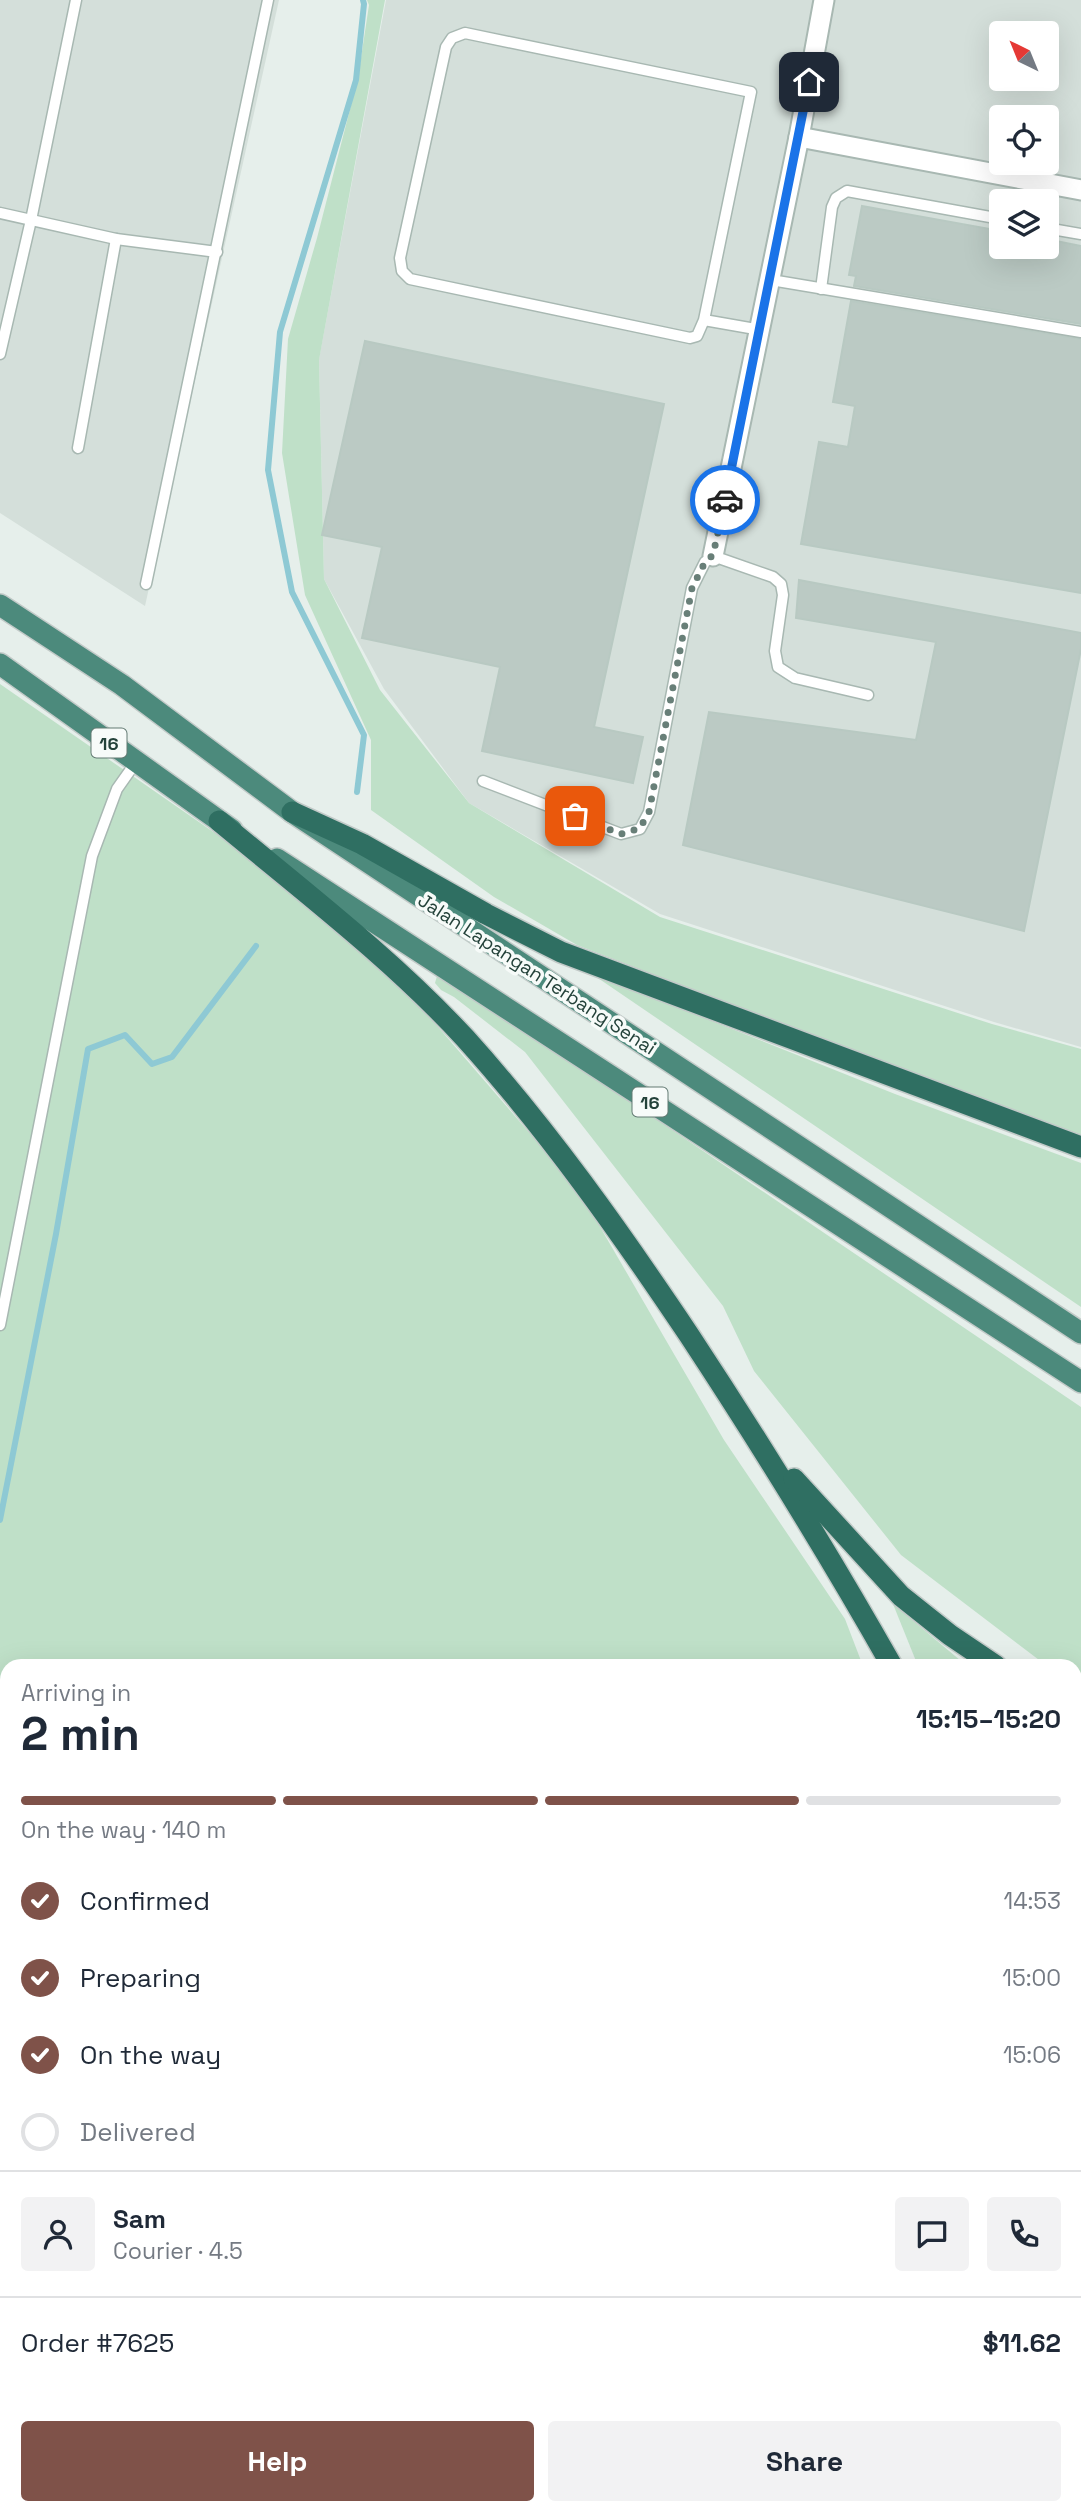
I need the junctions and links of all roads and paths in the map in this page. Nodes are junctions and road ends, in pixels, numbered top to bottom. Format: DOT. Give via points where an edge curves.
graph roads {
  1 [pos="76,0"];
  2 [pos="268,0"];
  3 [pos="824,0"];
  4 [pos="799,137"];
  5 [pos="1081,190"];
  6 [pos="0,213"];
  7 [pos="989,217"];
  8 [pos="31,220"];
  9 [pos="1059,230"];
  10 [pos="1081,234"];
  11 [pos="116,239"];
  12 [pos="217,252"];
  13 [pos="771,280"];
  14 [pos="821,289"];
  15 [pos="704,320"];
  16 [pos="761,330"];
  17 [pos="1081,332"];
  18 [pos="0,354"];
  19 [pos="78,448"];
  20 [pos="713,555"];
  21 [pos="146,584"];
  22 [pos="0,605"];
  23 [pos="0,664"];
  24 [pos="868,695"];
  25 [pos="136,762"];
  26 [pos="483,781"];
  27 [pos="292,812"];
  28 [pos="219,821"];
  29 [pos="1081,1147"];
  30 [pos="0,1325"];
  31 [pos="1081,1333"];
  32 [pos="1081,1382"];
  33 [pos="755,1436"];
  34 [pos="888,1659"];
  35 [pos="986,1659"];
  1 -- 8 [label="lane"];
  2 -- 12 [label="lane"];
  3 -- 4 [label="street"];
  4 -- 5 [label="street"];
  4 -- 13 [label="street"];
  6 -- 8 [label="lane"];
  7 -- 14 [label="lane" via="847,191 832,207"];
  8 -- 11 [label="lane"];
  8 -- 18 [label="lane"];
  9 -- 10 [label="lane"];
  11 -- 12 [label="lane"];
  11 -- 19 [label="lane"];
  12 -- 21 [label="lane"];
  13 -- 14 [label="lane"];
  13 -- 16 [label="street"];
  14 -- 17 [label="lane"];
  15 -- 15 [label="lane" via="697,336 690,338 410,279 402,271 400,258 446,47 452,38 465,33 751,92"];
  15 -- 16 [label="lane"];
  16 -- 20 [label="street"];
  20 -- 24 [label="lane" via="781,584 775,651 778,667 794,678"];
  20 -- 26 [label="lane" via="692,588 649,812 640,828 621,834"];
  22 -- 27 [label="highway, Jalan Lapangan Terbang Senai / 16" via="122,685"];
  23 -- 25 [label="highway, 16"];
  25 -- 28 [label="highway, 16"];
  25 -- 30 [label="lane" via="117,789 92,856"];
  27 -- 29 [label="highway" via="362,844 561,952"];
  27 -- 31 [label="highway, Jalan Lapangan Terbang Senai / 16"];
  28 -- 32 [label="highway, 16"];
  28 -- 33 [label="highway" via="410,982 510,1088 628,1244"];
  33 -- 34 [label="highway"];
  33 -- 35 [label="highway" via="901,1595"];
}
